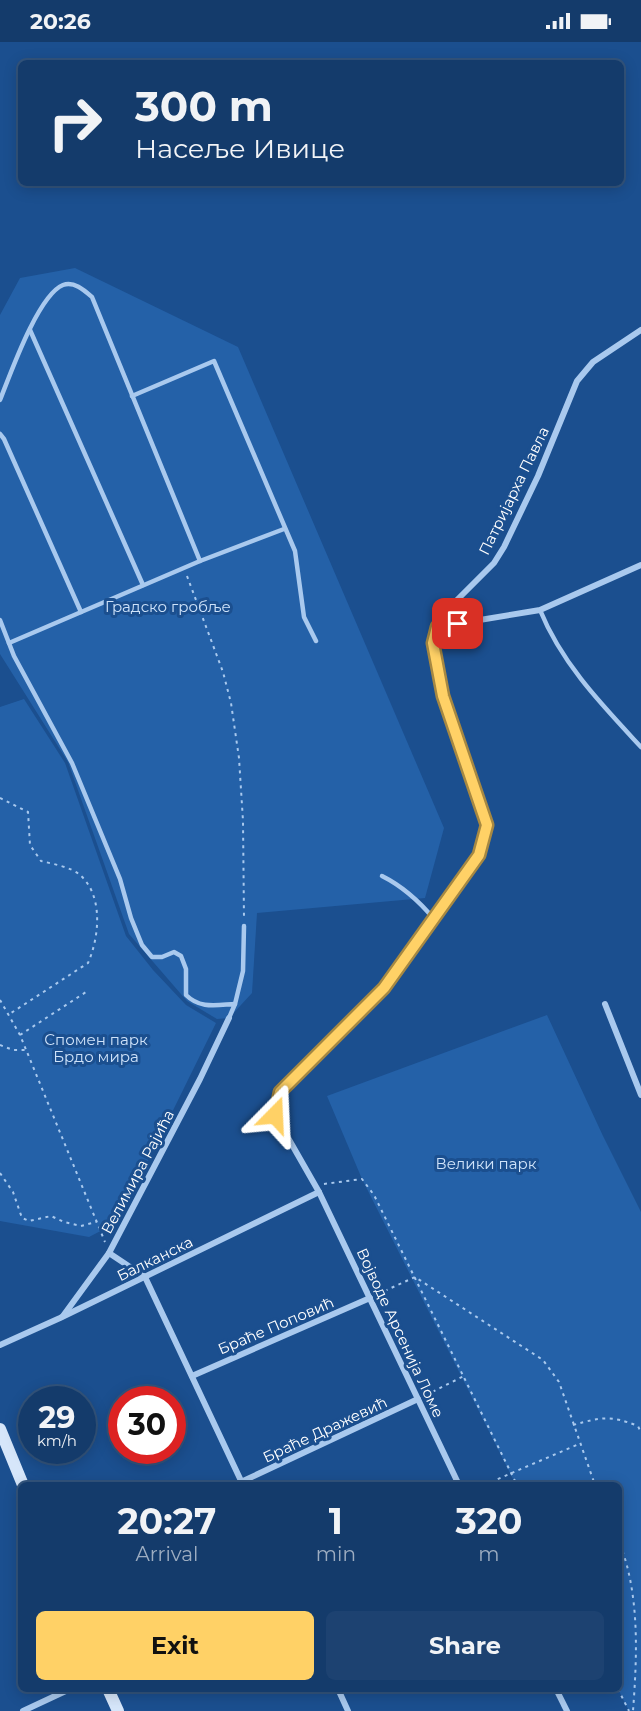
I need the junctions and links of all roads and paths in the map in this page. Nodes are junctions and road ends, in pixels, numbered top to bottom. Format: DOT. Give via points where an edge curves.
graph roads {
  1 [pos="30,330"];
  2 [pos="641,330"];
  3 [pos="132,396"];
  4 [pos="0,400"];
  5 [pos="0,434"];
  6 [pos="284,529"];
  7 [pos="200,561"];
  8 [pos="641,565"];
  9 [pos="183,568"];
  10 [pos="143,585"];
  11 [pos="540,610"];
  12 [pos="81,612"];
  13 [pos="1,625"];
  14 [pos="437,627"];
  15 [pos="316,640"];
  16 [pos="9,643"];
  17 [pos="641,747"];
  18 [pos="0,798"];
  19 [pos="382,876"];
  20 [pos="435,919"];
  21 [pos="244,926"];
  22 [pos="86,992"];
  23 [pos="0,1000"];
  24 [pos="235,1004"];
  25 [pos="605,1004"];
  26 [pos="8,1015"];
  27 [pos="229,1018"];
  28 [pos="20,1035"];
  29 [pos="0,1045"];
  30 [pos="26,1050"];
  31 [pos="641,1095"];
  32 [pos="0,1173"];
  33 [pos="315,1185"];
  34 [pos="319,1192"];
  35 [pos="96,1222"];
  36 [pos="109,1253"];
  37 [pos="145,1277"];
  38 [pos="415,1277"];
  39 [pos="370,1298"];
  40 [pos="60,1318"];
  41 [pos="0,1345"];
  42 [pos="192,1376"];
  43 [pos="464,1376"];
  44 [pos="418,1399"];
  45 [pos="573,1425"];
  46 [pos="0,1429"];
  47 [pos="641,1433"];
  48 [pos="579,1444"];
  49 [pos="511,1473"];
  50 [pos="22,1482"];
  51 [pos="241,1482"];
  52 [pos="246,1482"];
  53 [pos="458,1482"];
  54 [pos="491,1482"];
  55 [pos="516,1482"];
  56 [pos="594,1482"];
  57 [pos="622,1549"];
  58 [pos="64,1692"];
  59 [pos="109,1692"];
  60 [pos="341,1692"];
  61 [pos="558,1692"];
  62 [pos="620,1692"];
  63 [pos="566,1709"];
  64 [pos="23,1711"];
  65 [pos="118,1711"];
  66 [pos="348,1711"];
  67 [pos="558,1711"];
  68 [pos="631,1711"];
  1 -- 3 [label="lane" via="39,310 62,285 81,287 92,297"];
  1 -- 4 [label="lane"];
  1 -- 10 [label="lane"];
  2 -- 14 [label="street, Патријарха Павла" via="593,362 577,381 504,547 494,563 448,609"];
  3 -- 6 [label="lane" via="214,361"];
  3 -- 7 [label="lane"];
  5 -- 12 [label="lane"];
  6 -- 7 [label="lane"];
  6 -- 15 [label="lane" via="295,552 304,617"];
  7 -- 9 [label="lane"];
  8 -- 11 [label="street"];
  9 -- 10 [label="lane"];
  9 -- 21 [label="path" via="231,703 243,830"];
  10 -- 12 [label="lane"];
  11 -- 14 [label="street"];
  11 -- 17 [label="lane" via="565,658"];
  12 -- 16 [label="lane"];
  13 -- 16 [label="lane"];
  14 -- 20 [label="street" via="433,643 443,696 487,825 479,855"];
  16 -- 24 [label="lane" via="72,763 120,879 142,945 152,957 174,952 181,956 186,969 186,994 194,1002"];
  18 -- 26 [label="path" via="28,812 30,845 41,861 80,875 87,884 97,905 98,925 88,963"];
  19 -- 20 [label="lane" via="399,885"];
  20 -- 33 [label="street" via="384,988 280,1092 275,1115"];
  21 -- 24 [label="lane" via="243,971"];
  22 -- 28 [label="path"];
  23 -- 26 [label="path"];
  24 -- 27 [label="lane"];
  25 -- 31 [label="street"];
  26 -- 28 [label="path"];
  27 -- 36 [label="street, Велимира Рајића"];
  28 -- 30 [label="path"];
  29 -- 30 [label="path"];
  30 -- 35 [label="path"];
  32 -- 35 [label="path" via="13,1192 22,1218 28,1221 51,1216 81,1226"];
  33 -- 34 [label="street"];
  33 -- 38 [label="path" via="362,1179"];
  34 -- 37 [label="street, Балканска"];
  34 -- 39 [label="street, Војводе Арсенија Ломе"];
  35 -- 36 [label="path"];
  36 -- 37 [label="street, Велимира Рајића"];
  36 -- 40 [label="street"];
  37 -- 40 [label="street, Балканска"];
  37 -- 42 [label="street"];
  38 -- 39 [label="path"];
  38 -- 43 [label="path"];
  38 -- 45 [label="path" via="543,1360 559,1382"];
  39 -- 42 [label="street, Браће Поповић"];
  39 -- 44 [label="street, Војводе Арсенија Ломе"];
  40 -- 41 [label="street, Балканска"];
  42 -- 51 [label="street"];
  43 -- 44 [label="path"];
  43 -- 49 [label="path"];
  44 -- 52 [label="street, Браће Дражевић"];
  44 -- 53 [label="street, Војводе Арсенија Ломе"];
  45 -- 47 [label="path" via="616,1418 638,1426"];
  45 -- 48 [label="path"];
  46 -- 50 [label="street"];
  48 -- 49 [label="path"];
  48 -- 56 [label="path"];
  49 -- 54 [label="path"];
  49 -- 55 [label="path"];
  57 -- 68 [label="path" via="628,1565 633,1612 636,1667"];
  58 -- 64 [label="street"];
  59 -- 65 [label="street"];
  60 -- 66 [label="street"];
  61 -- 63 [label="street"];
  62 -- 68 [label="path"];
  63 -- 67 [label="street"];
}
